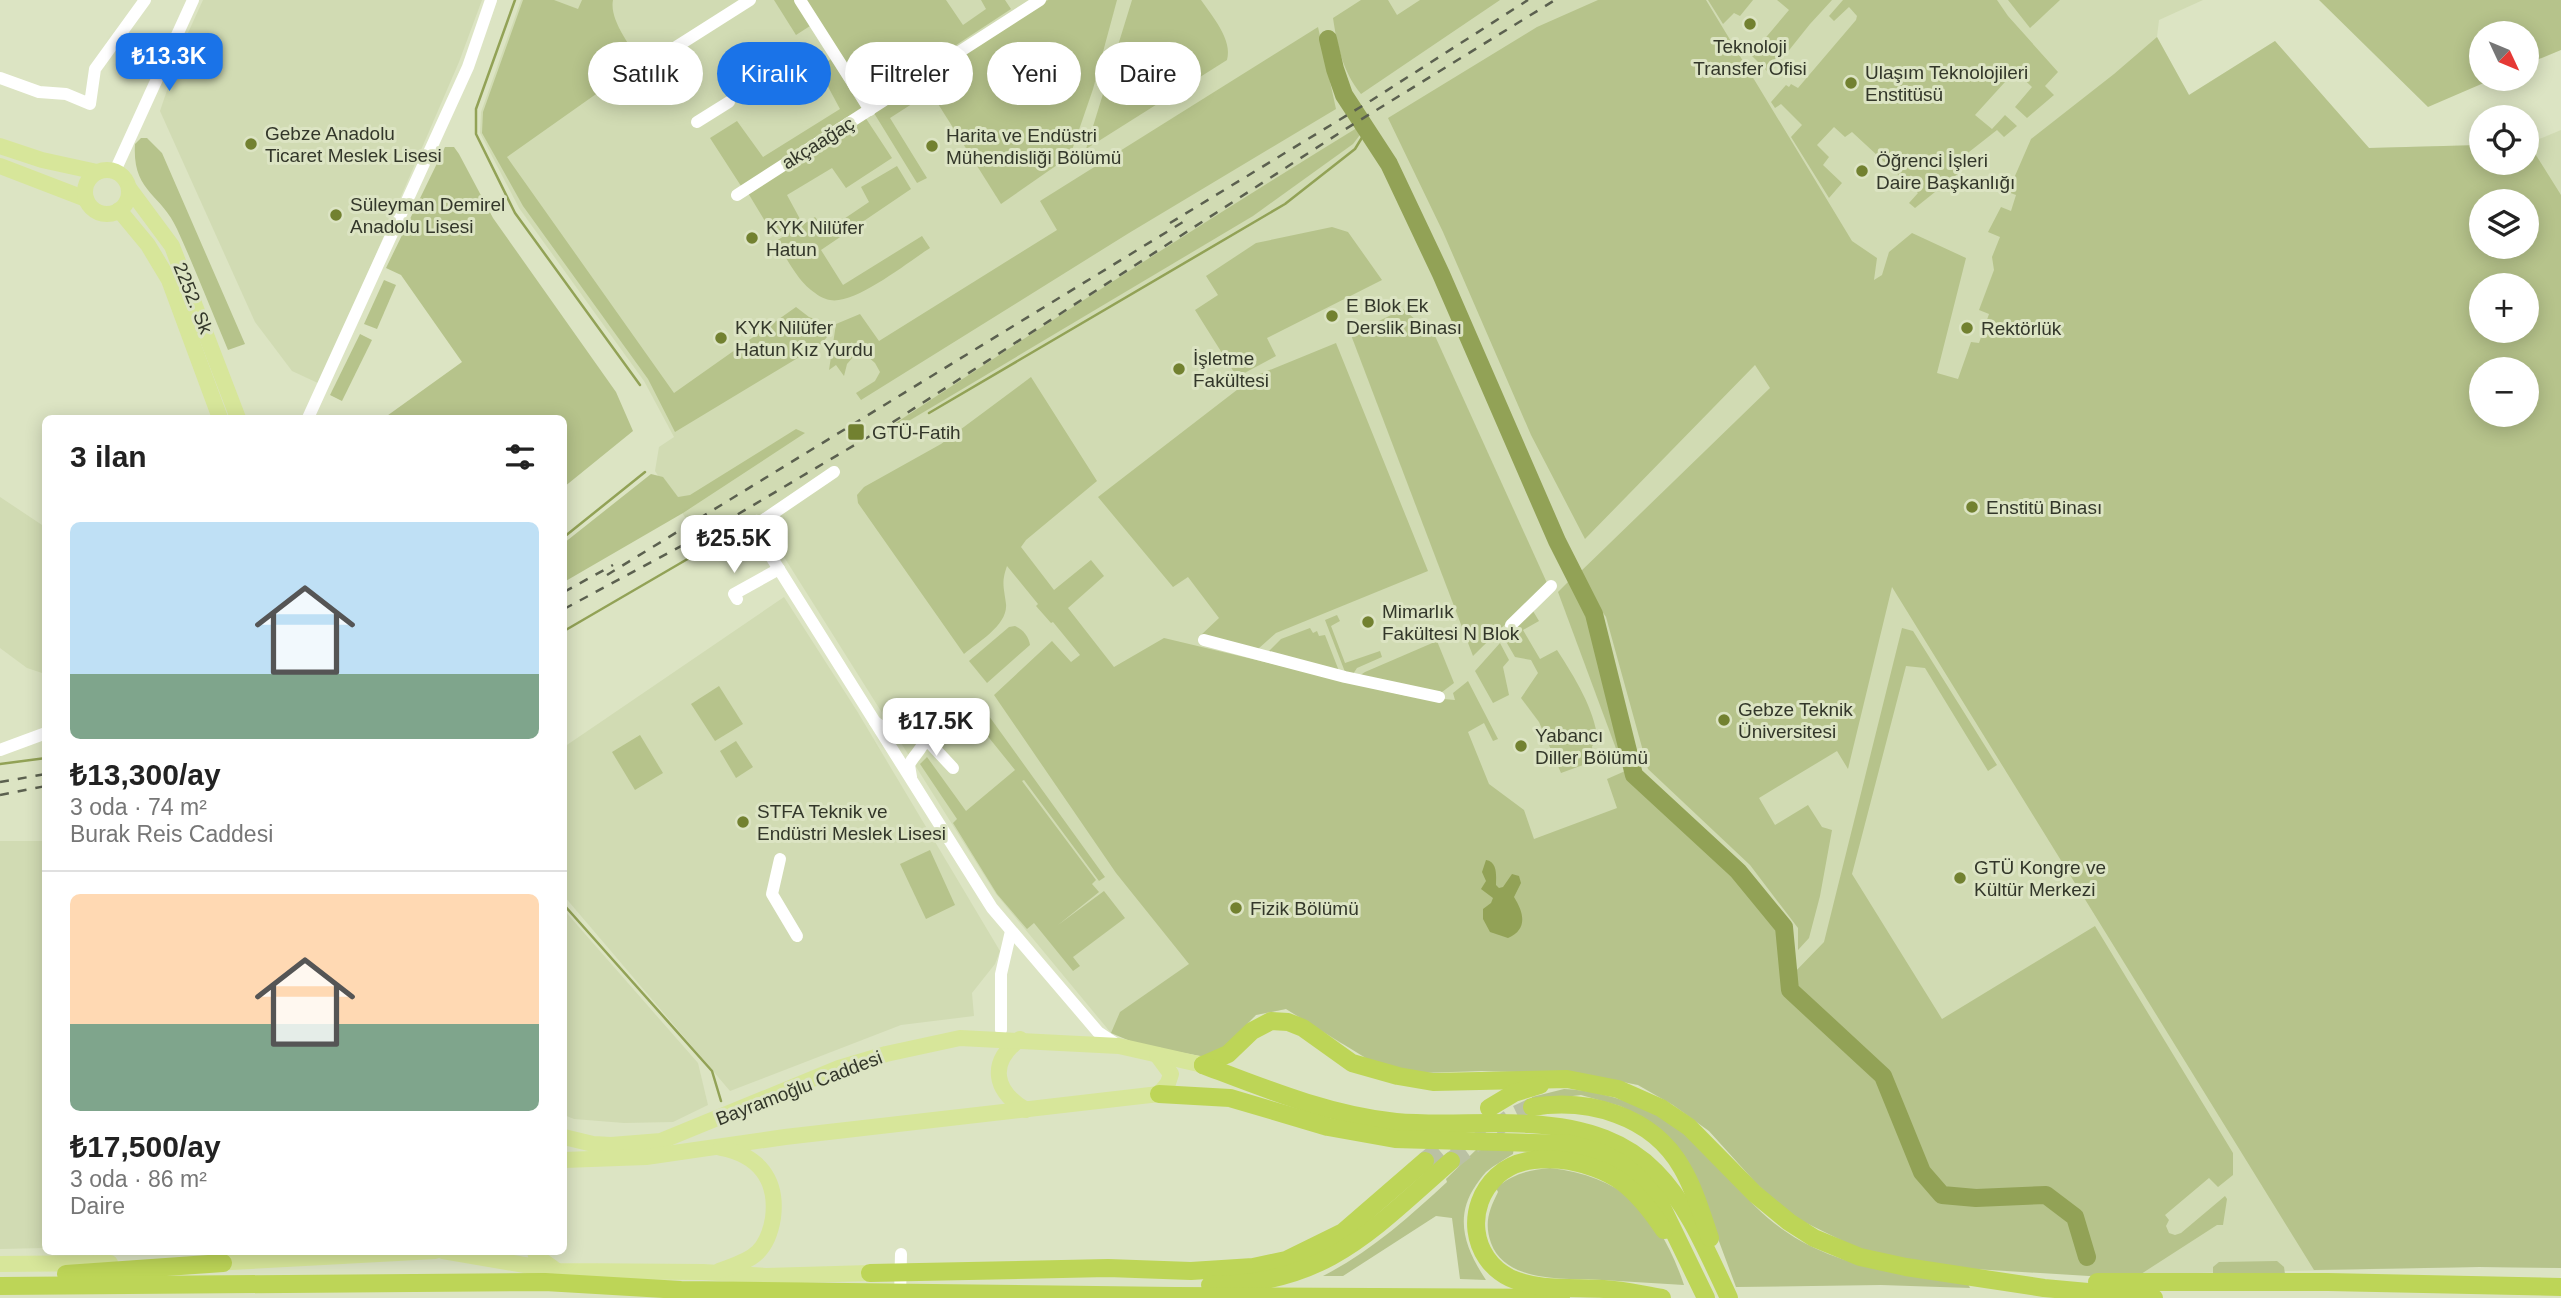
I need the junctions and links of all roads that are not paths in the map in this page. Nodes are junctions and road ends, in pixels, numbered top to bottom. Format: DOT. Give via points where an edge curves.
graph roads {
  1 [pos="145,0"];
  2 [pos="193,0"];
  3 [pos="491,0"];
  4 [pos="750,0"];
  5 [pos="800,0"];
  6 [pos="1041,0"];
  7 [pos="684,42"];
  8 [pos="0,78"];
  9 [pos="726,105"];
  10 [pos="870,110"];
  11 [pos="697,122"];
  12 [pos="0,146"];
  13 [pos="0,166"];
  14 [pos="115,171"];
  15 [pos="97,172"];
  16 [pos="129,188"];
  17 [pos="737,194"];
  18 [pos="86,199"];
  19 [pos="119,211"];
  20 [pos="219,415"];
  21 [pos="237,415"];
  22 [pos="309,415"];
  23 [pos="834,472"];
  24 [pos="779,569"];
  25 [pos="1551,586"];
  26 [pos="737,599"];
  27 [pos="1511,625"];
  28 [pos="1205,640"];
  29 [pos="1439,696"];
  30 [pos="875,722"];
  31 [pos="42,734"];
  32 [pos="926,739"];
  33 [pos="0,750"];
  34 [pos="953,768"];
  35 [pos="916,789"];
  36 [pos="780,859"];
  37 [pos="1011,931"];
  38 [pos="797,936"];
  39 [pos="1082,1013"];
  40 [pos="1001,1030"];
  41 [pos="1020,1039"];
  42 [pos="1077,1043"];
  43 [pos="1119,1046"];
  44 [pos="1157,1055"];
  45 [pos="1203,1065"];
  46 [pos="1567,1079"];
  47 [pos="1159,1094"];
  48 [pos="1532,1107"];
  49 [pos="1489,1108"];
  50 [pos="1026,1110"];
  51 [pos="567,1137"];
  52 [pos="711,1147"];
  53 [pos="567,1160"];
  54 [pos="1425,1161"];
  55 [pos="1451,1161"];
  56 [pos="901,1254"];
  57 [pos="364,1255"];
  58 [pos="466,1255"];
  59 [pos="536,1255"];
  60 [pos="1715,1261"];
  61 [pos="223,1263"];
  62 [pos="0,1264"];
  63 [pos="1906,1267"];
  64 [pos="559,1271"];
  65 [pos="1693,1272"];
  66 [pos="715,1273"];
  67 [pos="870,1273"];
  68 [pos="0,1279"];
  69 [pos="0,1286"];
  70 [pos="2561,1287"];
  71 [pos="1099,1295"];
  72 [pos="1321,1297"];
  73 [pos="900,1298"];
  74 [pos="1561,1298"];
  75 [pos="1662,1298"];
  76 [pos="1704,1298"];
  77 [pos="1731,1298"];
  78 [pos="2154,1298"];
  1 -- 8 [label="street" via="94,69 90,104 66,93 39,92"];
  2 -- 14 [label="street"];
  3 -- 22 [label="street" via="462,79"];
  4 -- 7 [label="street"];
  5 -- 10 [label="street"];
  6 -- 10 [label="street, akçaağaç"];
  9 -- 11 [label="street"];
  10 -- 17 [label="street, akçaağaç"];
  12 -- 15 [label="main road"];
  13 -- 18 [label="main road"];
  14 -- 15 [label="main road"];
  14 -- 16 [label="main road"];
  15 -- 18 [label="main road" via="88,180"];
  16 -- 19 [label="main road" via="127,202"];
  16 -- 21 [label="main road, 2252. Sk" via="172,246"];
  18 -- 19 [label="main road" via="96,212"];
  19 -- 20 [label="main road, 2252. Sk" via="148,245 169,280"];
  23 -- 24 [label="street" via="759,523 765,547"];
  24 -- 26 [label="street" via="734,594"];
  24 -- 30 [label="street"];
  25 -- 27 [label="street"];
  28 -- 29 [label="street"];
  30 -- 32 [label="street" via="882,727 911,718 922,726"];
  30 -- 35 [label="street"];
  31 -- 33 [label="street"];
  32 -- 34 [label="street"];
  32 -- 35 [label="street" via="909,765"];
  35 -- 37 [label="street"];
  36 -- 38 [label="street" via="772,894"];
  37 -- 39 [label="street"];
  37 -- 40 [label="street" via="1001,974"];
  39 -- 42 [label="street" via="1086,1031"];
  39 -- 43 [label="street" via="1098,1032"];
  41 -- 42 [label="main road, Bayramoğlu Caddesi"];
  41 -- 50 [label="main road" via="1001,1059 999,1073 1006,1094"];
  41 -- 51 [label="main road, Bayramoğlu Caddesi" via="960,1038 886,1054 839,1068 661,1141 611,1145"];
  42 -- 43 [label="main road, Bayramoğlu Caddesi"];
  43 -- 44 [label="main road, Bayramoğlu Caddesi"];
  44 -- 45 [label="main road, Bayramoğlu Caddesi"];
  44 -- 47 [label="main road" via="1171,1074"];
  45 -- 46 [label="highway" via="1228,1054 1252,1031 1271,1021 1303,1028 1352,1063 1398,1076 1433,1082"];
  45 -- 60 [label="highway" via="1286,1097 1359,1116 1397,1122 1530,1124 1601,1137 1655,1168"];
  46 -- 49 [label="highway" via="1514,1093"];
  46 -- 63 [label="highway" via="1618,1090 1661,1108 1689,1127 1755,1194 1814,1238 1860,1257"];
  47 -- 50 [label="main road, Bayramoğlu Caddesi"];
  47 -- 65 [label="highway" via="1230,1098 1328,1127 1395,1139 1571,1143 1602,1153 1637,1176 1659,1201"];
  48 -- 60 [label="highway" via="1557,1103 1605,1109 1657,1139 1682,1167"];
  50 -- 52 [label="main road, Bayramoğlu Caddesi"];
  52 -- 53 [label="main road, Bayramoğlu Caddesi" via="646,1157"];
  52 -- 66 [label="main road" via="741,1154 755,1163 769,1180 774,1200 771,1229 760,1251"];
  54 -- 67 [label="highway" via="1343,1232 1286,1260 1253,1267"];
  55 -- 71 [label="highway" via="1373,1230 1317,1265 1253,1282"];
  56 -- 73 [label="street"];
  57 -- 61 [label="main road"];
  58 -- 64 [label="main road"];
  59 -- 64 [label="main road"];
  60 -- 77 [label="highway"];
  61 -- 62 [label="main road"];
  61 -- 68 [label="highway"];
  63 -- 70 [label="highway" via="2078,1282"];
  63 -- 78 [label="highway" via="2044,1288"];
  64 -- 66 [label="main road"];
  65 -- 75 [label="highway" via="1640,1198 1599,1169 1528,1161 1497,1175 1479,1203 1475,1221 1482,1252 1512,1279"];
  65 -- 76 [label="highway"];
  66 -- 67 [label="main road"];
  69 -- 71 [label="highway" via="545,1282 681,1290"];
  71 -- 72 [label="highway"];
  72 -- 74 [label="highway"];
}
